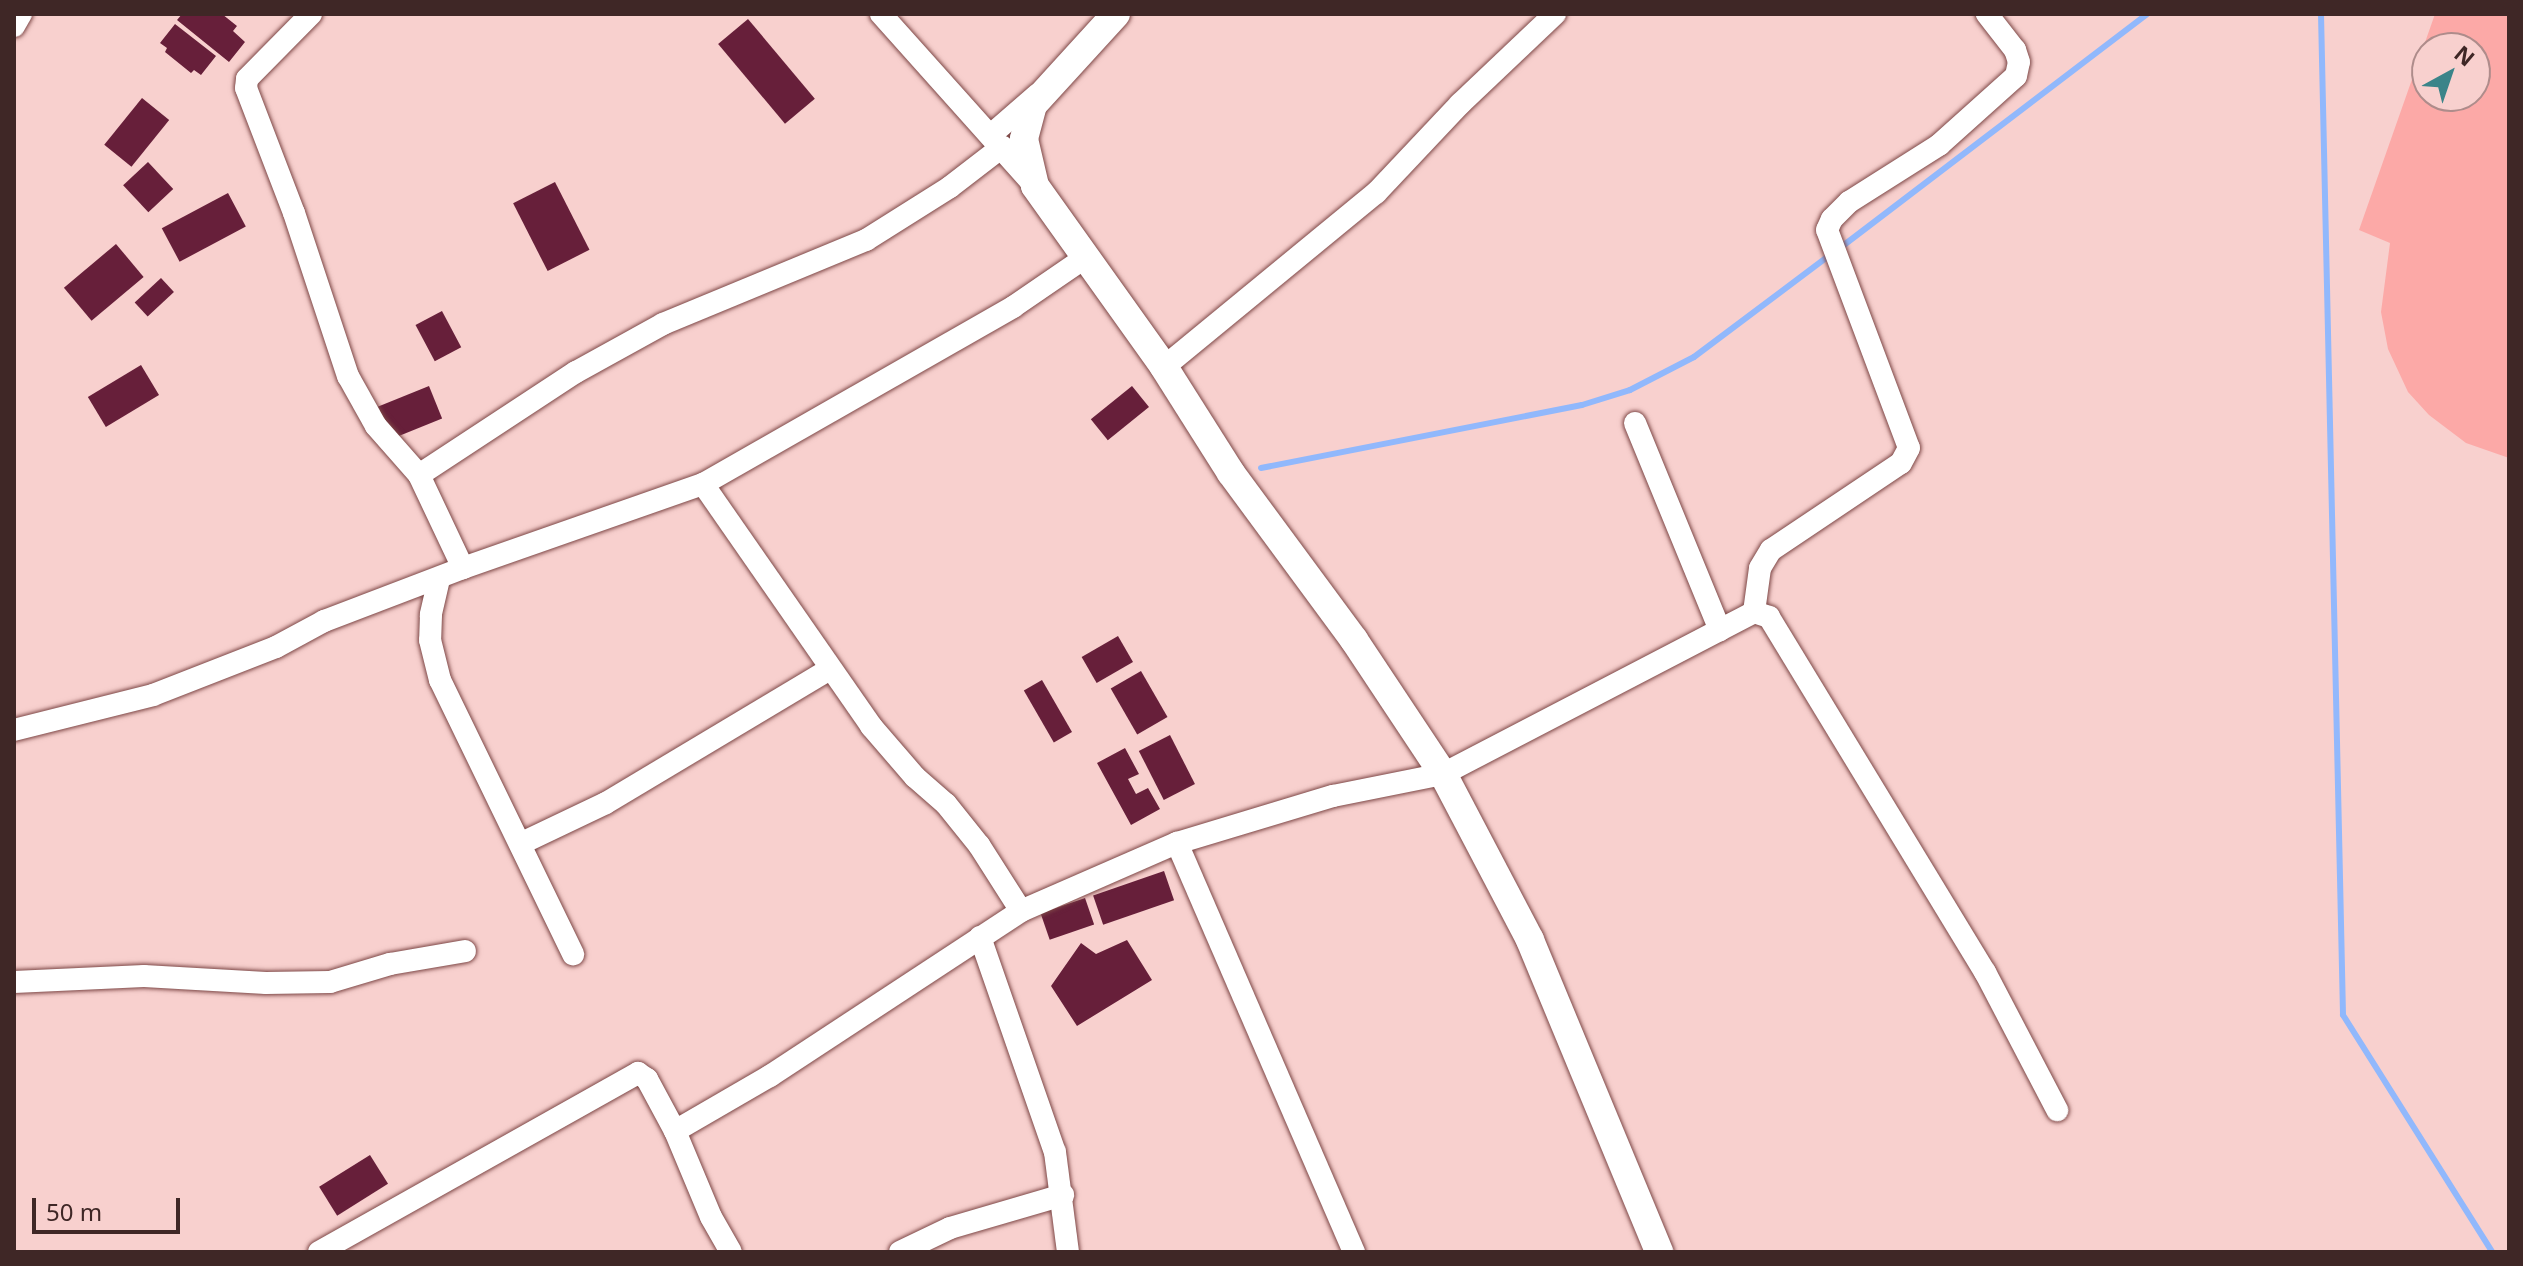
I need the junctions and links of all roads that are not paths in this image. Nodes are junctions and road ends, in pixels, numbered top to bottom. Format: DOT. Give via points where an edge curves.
graph roads {
  1 [pos="21,14"];
  2 [pos="311,14"];
  3 [pos="881,14"];
  4 [pos="1116,14"];
  5 [pos="1555,14"];
  6 [pos="1987,14"];
  7 [pos="14,26"];
  8 [pos="1048,85"];
  9 [pos="997,140"];
  10 [pos="1035,186"];
  11 [pos="1086,257"];
  12 [pos="1164,367"];
  13 [pos="1635,423"];
  14 [pos="419,475"];
  15 [pos="703,484"];
  16 [pos="463,568"];
  17 [pos="439,579"];
  18 [pos="1754,612"];
  19 [pos="1720,630"];
  20 [pos="830,669"];
  21 [pos="14,730"];
  22 [pos="1443,774"];
  23 [pos="522,843"];
  24 [pos="1177,843"];
  25 [pos="1021,911"];
  26 [pos="980,937"];
  27 [pos="465,951"];
  28 [pos="573,954"];
  29 [pos="14,982"];
  30 [pos="2057,1110"];
  31 [pos="675,1131"];
  32 [pos="1063,1195"];
  33 [pos="319,1252"];
  34 [pos="731,1252"];
  35 [pos="900,1252"];
  36 [pos="1068,1252"];
  37 [pos="1354,1252"];
  38 [pos="1659,1252"];
  1 -- 7 [label="street"];
  2 -- 14 [label="street" via="247,79 246,88 312,262 348,376 376,426"];
  3 -- 9 [label="street"];
  4 -- 8 [label="street"];
  5 -- 12 [label="street" via="1376,193"];
  6 -- 18 [label="street" via="2015,50 2016,76 1939,145 1849,202 1827,230 1909,448 1901,463 1771,550 1760,568"];
  8 -- 9 [label="street"];
  8 -- 10 [label="street" via="1033,105 1024,139"];
  9 -- 10 [label="street"];
  9 -- 14 [label="street" via="950,187 866,240 663,324 576,372"];
  10 -- 11 [label="street"];
  11 -- 12 [label="street"];
  11 -- 15 [label="street" via="1013,307"];
  12 -- 22 [label="street" via="1231,473 1354,640"];
  13 -- 19 [label="street"];
  14 -- 16 [label="street"];
  15 -- 16 [label="street"];
  15 -- 20 [label="street"];
  16 -- 17 [label="street"];
  17 -- 21 [label="street" via="324,621 276,647 153,695"];
  17 -- 23 [label="street" via="430,640 440,680"];
  18 -- 19 [label="street"];
  18 -- 30 [label="street" via="1769,617 1961,933"];
  19 -- 22 [label="street"];
  20 -- 23 [label="street" via="606,803"];
  20 -- 25 [label="street" via="871,726 979,845"];
  22 -- 24 [label="street" via="1333,796"];
  22 -- 38 [label="street" via="1530,940"];
  23 -- 28 [label="street"];
  24 -- 25 [label="street"];
  24 -- 37 [label="street"];
  25 -- 26 [label="street"];
  26 -- 31 [label="street" via="770,1076"];
  26 -- 32 [label="street" via="1055,1152"];
  27 -- 29 [label="street" via="390,964 330,982 144,976"];
  31 -- 33 [label="street" via="647,1079 634,1073"];
  31 -- 34 [label="street"];
  32 -- 35 [label="street" via="950,1228"];
  32 -- 36 [label="street"];
}
